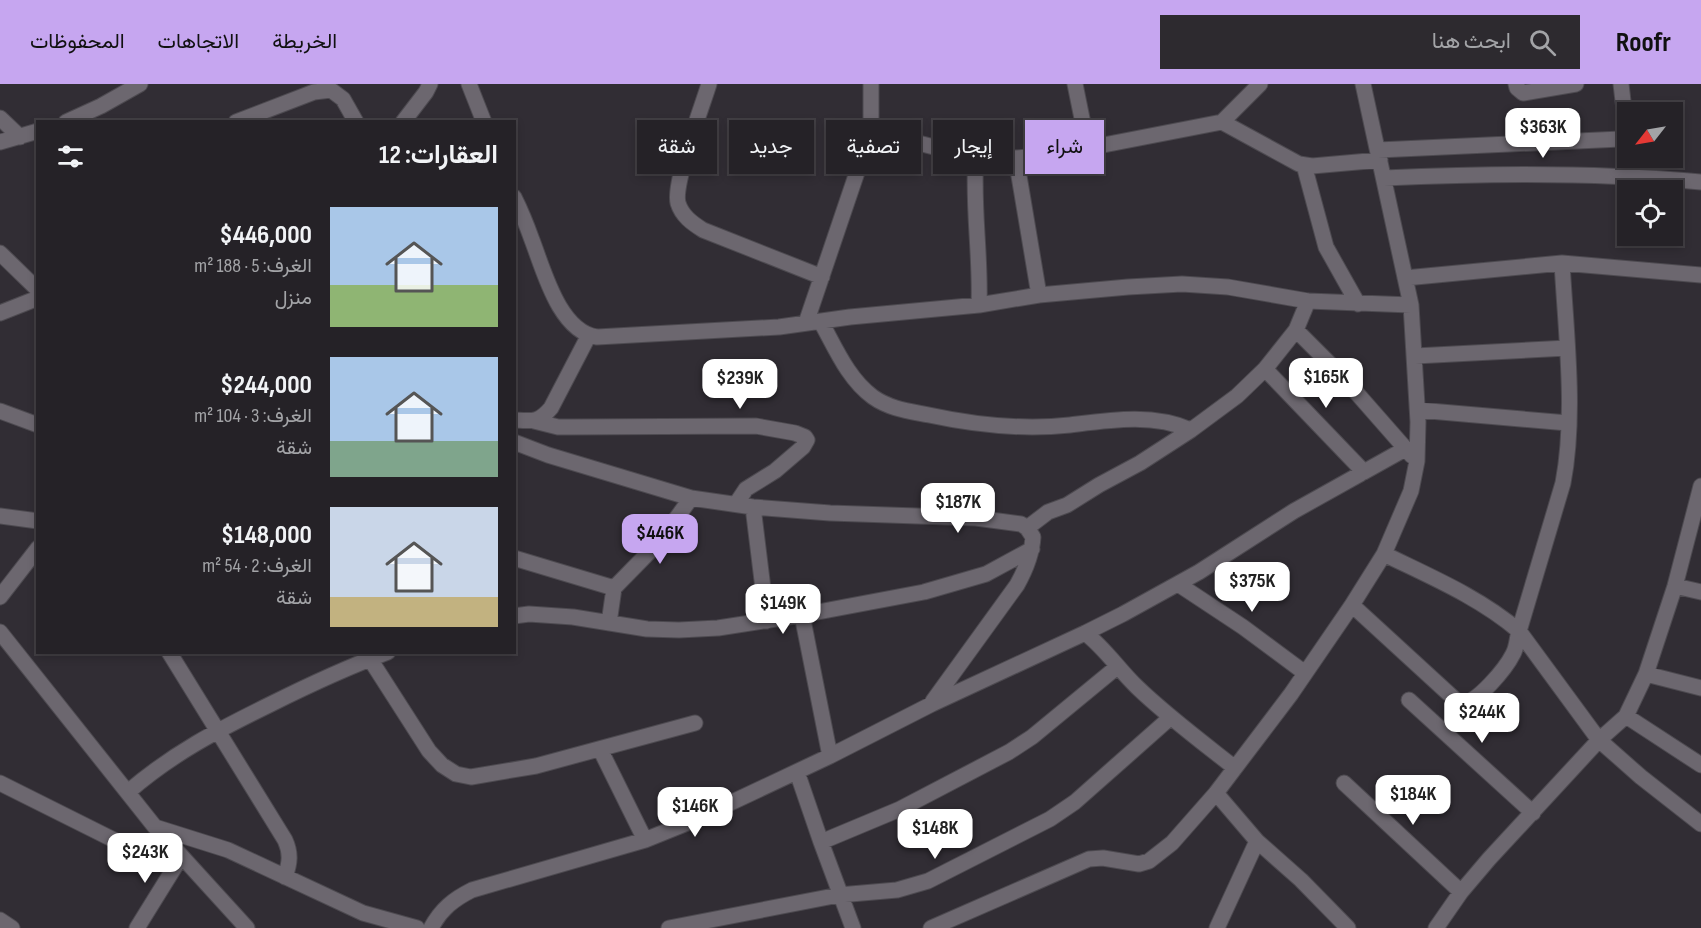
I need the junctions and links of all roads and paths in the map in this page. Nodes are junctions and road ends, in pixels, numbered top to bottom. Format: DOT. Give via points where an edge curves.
graph roads {
  1 [pos="140,84"];
  2 [pos="430,84"];
  3 [pos="469,84"];
  4 [pos="709,84"];
  5 [pos="871,84"];
  6 [pos="1075,84"];
  7 [pos="1260,84"];
  8 [pos="1364,84"];
  9 [pos="1516,84"];
  10 [pos="1576,84"];
  11 [pos="1621,84"];
  12 [pos="267,116"];
  13 [pos="0,118"];
  14 [pos="70,120"];
  15 [pos="246,120"];
  16 [pos="355,120"];
  17 [pos="405,120"];
  18 [pos="483,120"];
  19 [pos="871,120"];
  20 [pos="1082,120"];
  21 [pos="1221,122"];
  22 [pos="36,132"];
  23 [pos="20,137"];
  24 [pos="0,142"];
  25 [pos="1104,145"];
  26 [pos="1379,155"];
  27 [pos="1025,157"];
  28 [pos="1013,158"];
  29 [pos="1016,158"];
  30 [pos="1304,165"];
  31 [pos="857,174"];
  32 [pos="974,174"];
  33 [pos="1383,178"];
  34 [pos="1701,182"];
  35 [pos="516,202"];
  36 [pos="0,253"];
  37 [pos="1563,263"];
  38 [pos="1701,275"];
  39 [pos="822,278"];
  40 [pos="1405,278"];
  41 [pos="36,288"];
  42 [pos="1040,295"];
  43 [pos="36,299"];
  44 [pos="1308,301"];
  45 [pos="1358,304"];
  46 [pos="979,305"];
  47 [pos="1411,305"];
  48 [pos="0,313"];
  49 [pos="814,322"];
  50 [pos="1296,330"];
  51 [pos="589,335"];
  52 [pos="1567,348"];
  53 [pos="1414,356"];
  54 [pos="1265,369"];
  55 [pos="1418,410"];
  56 [pos="0,411"];
  57 [pos="516,420"];
  58 [pos="534,421"];
  59 [pos="1568,423"];
  60 [pos="36,424"];
  61 [pos="1191,430"];
  62 [pos="516,443"];
  63 [pos="1405,449"];
  64 [pos="1417,461"];
  65 [pos="1364,472"];
  66 [pos="1701,486"];
  67 [pos="691,498"];
  68 [pos="736,504"];
  69 [pos="753,507"];
  70 [pos="0,516"];
  71 [pos="36,521"];
  72 [pos="1027,528"];
  73 [pos="1032,549"];
  74 [pos="36,551"];
  75 [pos="1384,554"];
  76 [pos="516,559"];
  77 [pos="1178,584"];
  78 [pos="1675,586"];
  79 [pos="614,588"];
  80 [pos="1701,592"];
  81 [pos="0,597"];
  82 [pos="1352,604"];
  83 [pos="802,615"];
  84 [pos="516,616"];
  85 [pos="767,621"];
  86 [pos="609,623"];
  87 [pos="1519,631"];
  88 [pos="0,632"];
  89 [pos="1085,633"];
  90 [pos="170,654"];
  91 [pos="383,654"];
  92 [pos="370,659"];
  93 [pos="1117,667"];
  94 [pos="1305,673"];
  95 [pos="1646,674"];
  96 [pos="1701,688"];
  97 [pos="1409,700"];
  98 [pos="932,704"];
  99 [pos="1626,716"];
  100 [pos="1171,717"];
  101 [pos="695,723"];
  102 [pos="218,730"];
  103 [pos="1599,740"];
  104 [pos="600,749"];
  105 [pos="830,756"];
  106 [pos="1701,765"];
  107 [pos="1235,768"];
  108 [pos="797,772"];
  109 [pos="0,783"];
  110 [pos="1344,783"];
  111 [pos="128,792"];
  112 [pos="1216,793"];
  113 [pos="1533,813"];
  114 [pos="1701,824"];
  115 [pos="155,827"];
  116 [pos="645,840"];
  117 [pos="1257,841"];
  118 [pos="168,842"];
  119 [pos="821,842"];
  120 [pos="181,857"];
  121 [pos="285,877"];
  122 [pos="1461,892"];
  123 [pos="839,895"];
  124 [pos="0,920"];
  125 [pos="12,928"];
  126 [pos="136,928"];
  127 [pos="247,928"];
  128 [pos="417,928"];
  129 [pos="431,928"];
  130 [pos="669,928"];
  131 [pos="853,928"];
  132 [pos="931,928"];
  133 [pos="1217,928"];
  134 [pos="1348,928"];
  135 [pos="1436,928"];
  1 -- 14 [label="street"];
  2 -- 17 [label="street"];
  3 -- 18 [label="street"];
  4 -- 39 [label="street" via="677,192 682,212 703,230"];
  5 -- 19 [label="street"];
  6 -- 20 [label="street"];
  7 -- 21 [label="street"];
  8 -- 26 [label="street"];
  9 -- 10 [label="street" via="1523,93"];
  11 -- 26 [label="street" via="1627,135 1621,139"];
  12 -- 15 [label="street"];
  12 -- 16 [label="street" via="314,92 330,90 343,99"];
  13 -- 23 [label="street"];
  21 -- 25 [label="street"];
  21 -- 30 [label="street"];
  22 -- 23 [label="street"];
  23 -- 24 [label="street"];
  26 -- 30 [label="street"];
  26 -- 33 [label="street"];
  27 -- 29 [label="street"];
  28 -- 29 [label="street"];
  29 -- 42 [label="street"];
  30 -- 45 [label="street" via="1326,247"];
  31 -- 39 [label="street"];
  32 -- 46 [label="street"];
  33 -- 34 [label="street" via="1620,176"];
  33 -- 40 [label="street"];
  35 -- 51 [label="street" via="552,292 569,320"];
  36 -- 41 [label="street"];
  37 -- 38 [label="street"];
  37 -- 40 [label="street"];
  37 -- 52 [label="street"];
  39 -- 49 [label="street"];
  40 -- 47 [label="street"];
  42 -- 44 [label="street" via="1182,284 1228,286"];
  42 -- 46 [label="street"];
  43 -- 48 [label="street"];
  44 -- 45 [label="street"];
  44 -- 50 [label="street"];
  45 -- 47 [label="street"];
  46 -- 49 [label="street"];
  47 -- 53 [label="street"];
  49 -- 51 [label="street"];
  49 -- 61 [label="street" via="857,382 872,396 902,411 1021,427 1135,419"];
  50 -- 54 [label="street"];
  50 -- 63 [label="street"];
  51 -- 58 [label="street" via="551,408"];
  52 -- 53 [label="street"];
  52 -- 59 [label="street"];
  53 -- 55 [label="street"];
  54 -- 61 [label="street" via="1237,396"];
  54 -- 65 [label="street"];
  55 -- 59 [label="street"];
  55 -- 64 [label="street"];
  56 -- 60 [label="street"];
  57 -- 58 [label="street"];
  58 -- 68 [label="street" via="571,428 756,426 805,437 804,447 746,489"];
  59 -- 87 [label="street" via="1563,483"];
  61 -- 72 [label="street" via="1140,464 1067,506 1048,512"];
  62 -- 67 [label="street"];
  63 -- 64 [label="street"];
  63 -- 65 [label="street"];
  64 -- 75 [label="street" via="1411,491"];
  65 -- 77 [label="street"];
  66 -- 78 [label="street"];
  67 -- 68 [label="street"];
  67 -- 79 [label="street" via="660,541"];
  68 -- 69 [label="street"];
  69 -- 72 [label="street" via="976,518"];
  69 -- 85 [label="street"];
  70 -- 71 [label="street"];
  72 -- 73 [label="street" via="1033,537"];
  73 -- 83 [label="street" via="1000,568 966,581"];
  73 -- 98 [label="street" via="1007,602"];
  74 -- 81 [label="street"];
  75 -- 82 [label="street"];
  75 -- 87 [label="street" via="1480,602"];
  76 -- 79 [label="street"];
  77 -- 89 [label="street"];
  77 -- 94 [label="street"];
  78 -- 80 [label="street"];
  78 -- 95 [label="street"];
  79 -- 86 [label="street"];
  82 -- 87 [label="street" via="1460,704 1489,686 1504,668 1514,652"];
  82 -- 94 [label="street"];
  83 -- 85 [label="street"];
  83 -- 105 [label="street"];
  84 -- 86 [label="street" via="573,616"];
  85 -- 86 [label="street" via="679,630"];
  87 -- 103 [label="street"];
  88 -- 111 [label="street"];
  89 -- 93 [label="street"];
  89 -- 98 [label="street"];
  90 -- 102 [label="street"];
  91 -- 92 [label="street"];
  92 -- 102 [label="street"];
  92 -- 104 [label="street" via="429,751 456,774 493,774"];
  93 -- 100 [label="street"];
  93 -- 119 [label="street" via="1010,752 900,809"];
  94 -- 107 [label="street"];
  95 -- 96 [label="street"];
  95 -- 99 [label="street"];
  97 -- 113 [label="street"];
  98 -- 105 [label="street"];
  99 -- 103 [label="street"];
  99 -- 106 [label="street"];
  100 -- 107 [label="street"];
  100 -- 123 [label="street" via="1074,802 1018,837 913,886"];
  101 -- 104 [label="street"];
  102 -- 111 [label="street"];
  102 -- 121 [label="street" via="289,849"];
  103 -- 113 [label="street"];
  103 -- 114 [label="street"];
  104 -- 116 [label="street"];
  105 -- 108 [label="street"];
  107 -- 112 [label="street"];
  108 -- 116 [label="street"];
  108 -- 119 [label="street"];
  109 -- 118 [label="street" via="134,850"];
  110 -- 122 [label="street"];
  111 -- 115 [label="street"];
  112 -- 117 [label="street"];
  112 -- 132 [label="street" via="1172,843 1149,861 1139,864 1103,858 1089,860"];
  113 -- 122 [label="street"];
  115 -- 118 [label="street"];
  115 -- 121 [label="street" via="228,850"];
  116 -- 129 [label="street" via="472,890 445,907"];
  117 -- 133 [label="street"];
  117 -- 134 [label="street"];
  118 -- 120 [label="street"];
  119 -- 123 [label="street"];
  120 -- 126 [label="street"];
  120 -- 127 [label="street"];
  121 -- 128 [label="street" via="346,907"];
  122 -- 135 [label="street"];
  123 -- 130 [label="street"];
  123 -- 131 [label="street"];
  124 -- 125 [label="street"];
}
